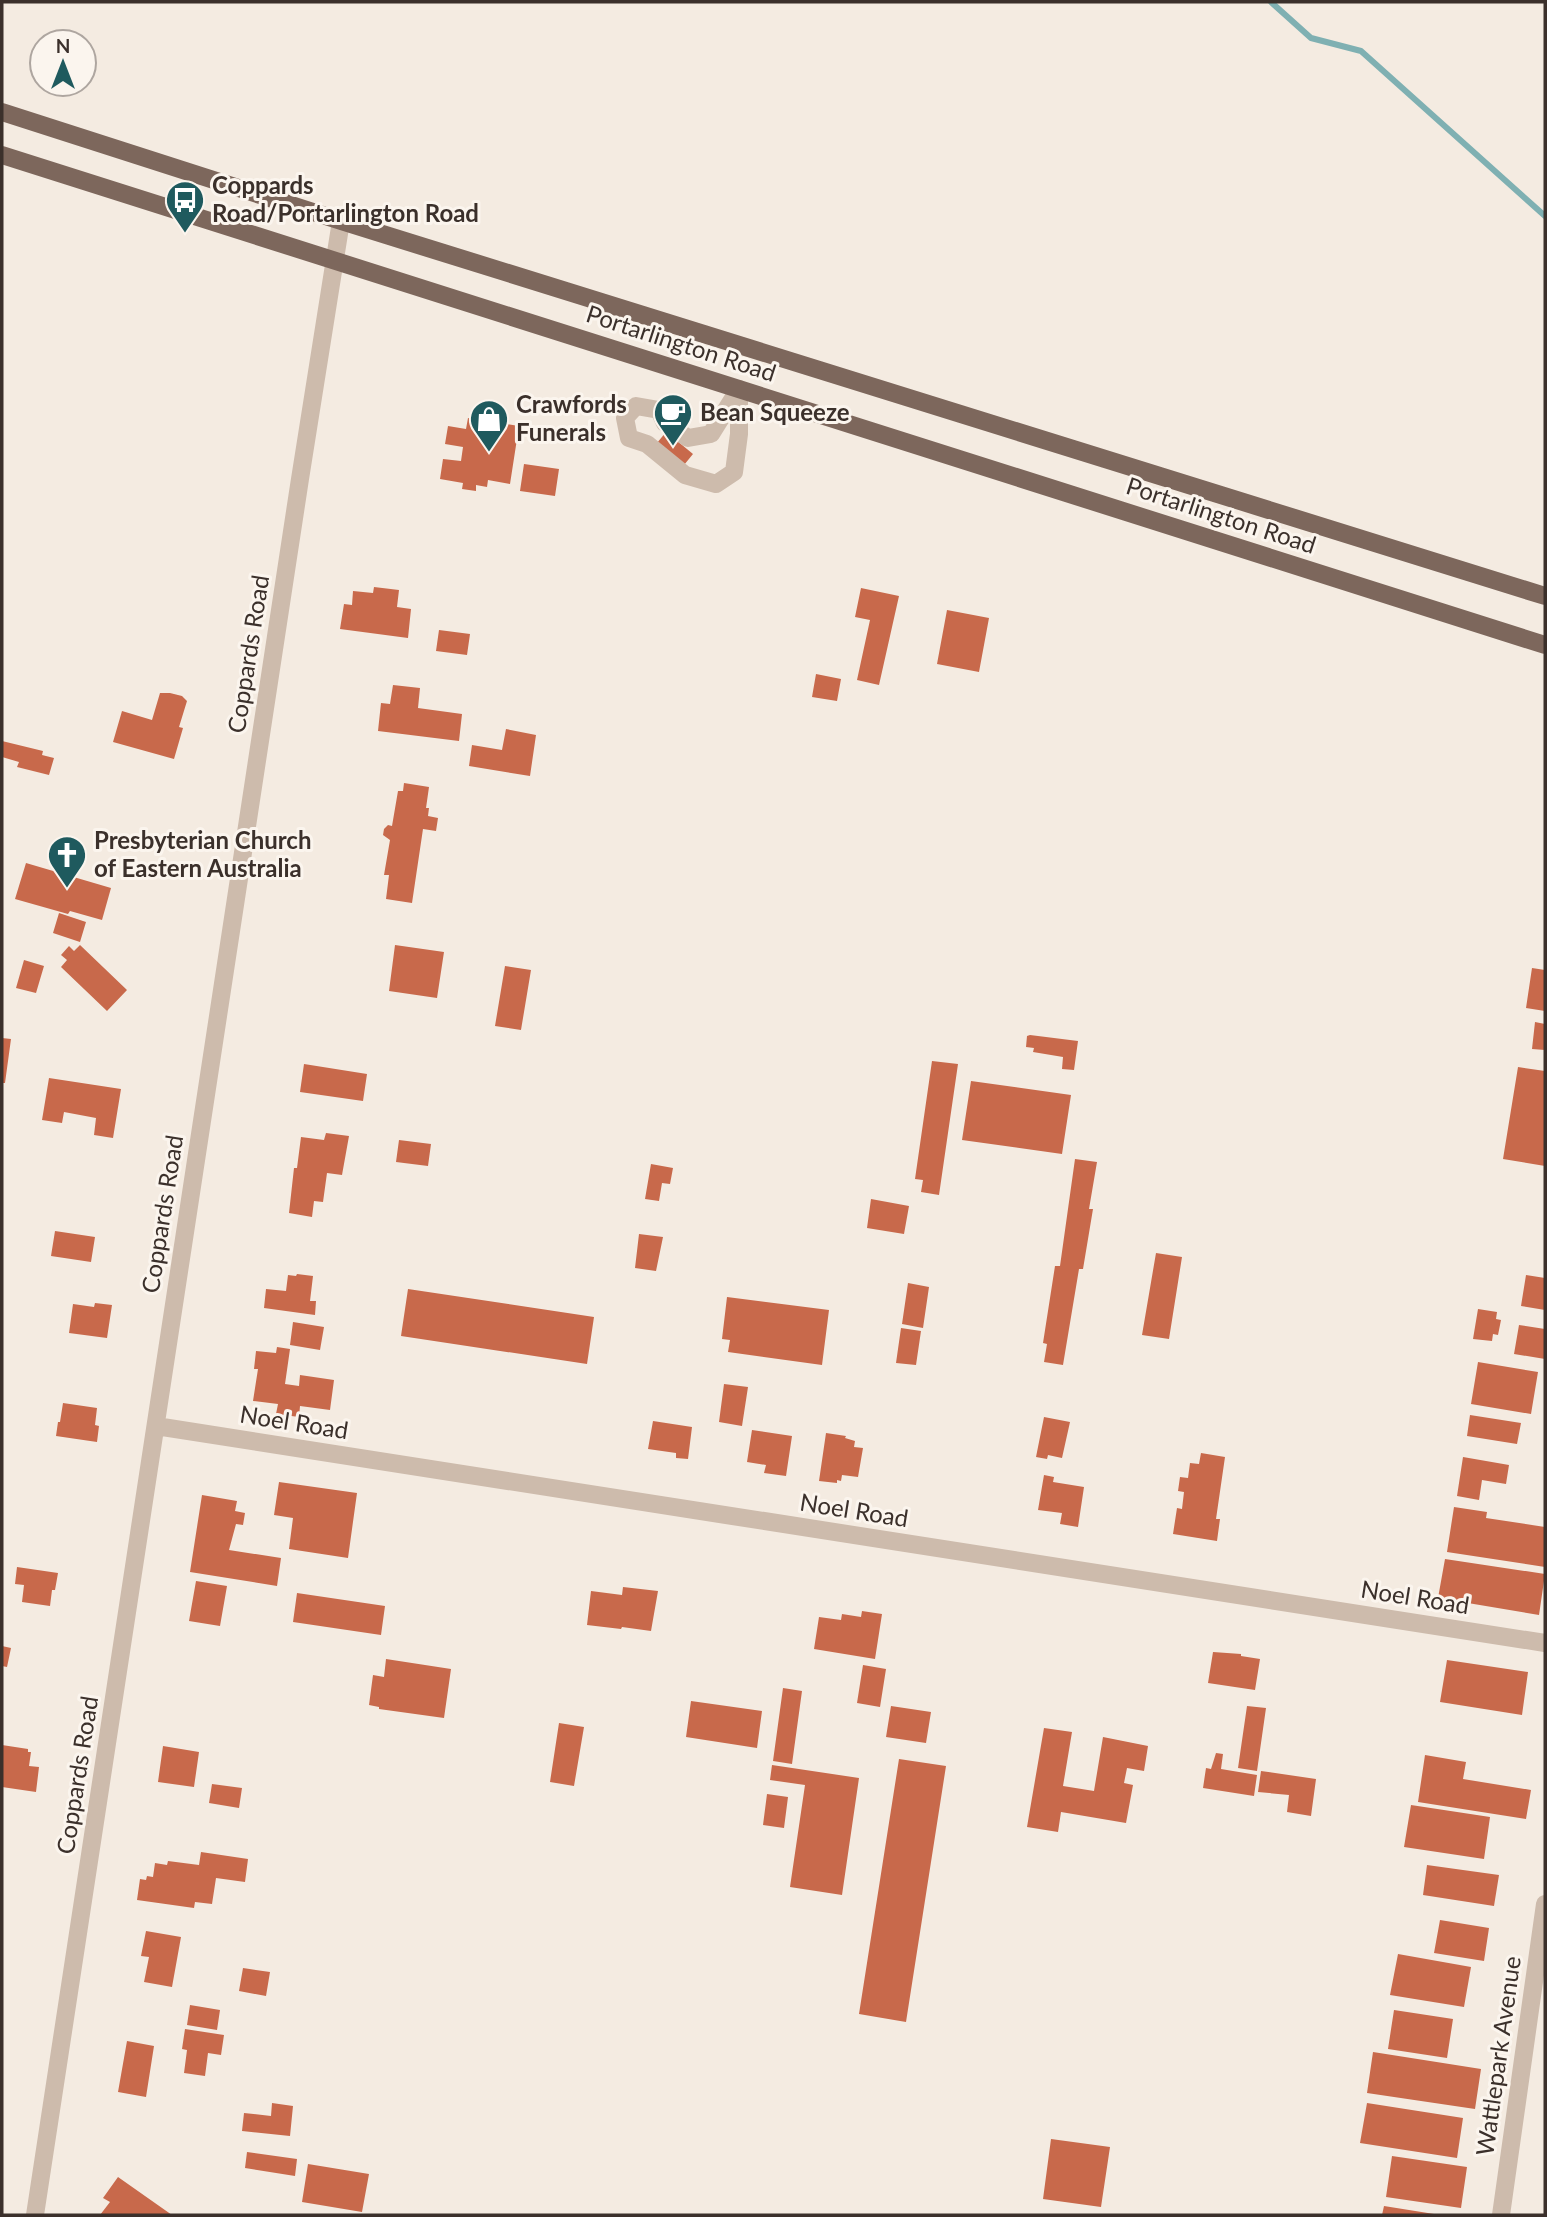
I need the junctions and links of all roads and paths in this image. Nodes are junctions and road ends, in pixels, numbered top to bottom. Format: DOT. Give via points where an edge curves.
graph roads {
  1 [pos="2,112"];
  2 [pos="2,155"];
  3 [pos="341,220"];
  4 [pos="334,260"];
  5 [pos="739,389"];
  6 [pos="1545,596"];
  7 [pos="1545,645"];
  8 [pos="156,1426"];
  9 [pos="1545,1643"];
  10 [pos="1545,1904"];
  11 [pos="35,2215"];
  12 [pos="1501,2215"];
  1 -- 3 [label="main road, Portarlington Road"];
  2 -- 4 [label="main road, Portarlington Road"];
  3 -- 4 [label="street, Coppards Road"];
  3 -- 6 [label="main road, Portarlington Road"];
  4 -- 5 [label="main road, Portarlington Road"];
  4 -- 8 [label="street, Coppards Road"];
  5 -- 5 [label="street" via="734,472 716,484 685,475 647,444 629,438 625,418 636,406 660,410 665,424 688,438 711,434"];
  5 -- 7 [label="main road, Portarlington Road"];
  8 -- 9 [label="street, Noel Road"];
  8 -- 11 [label="street, Coppards Road"];
  10 -- 12 [label="street, Wattlepark Avenue"];
}
